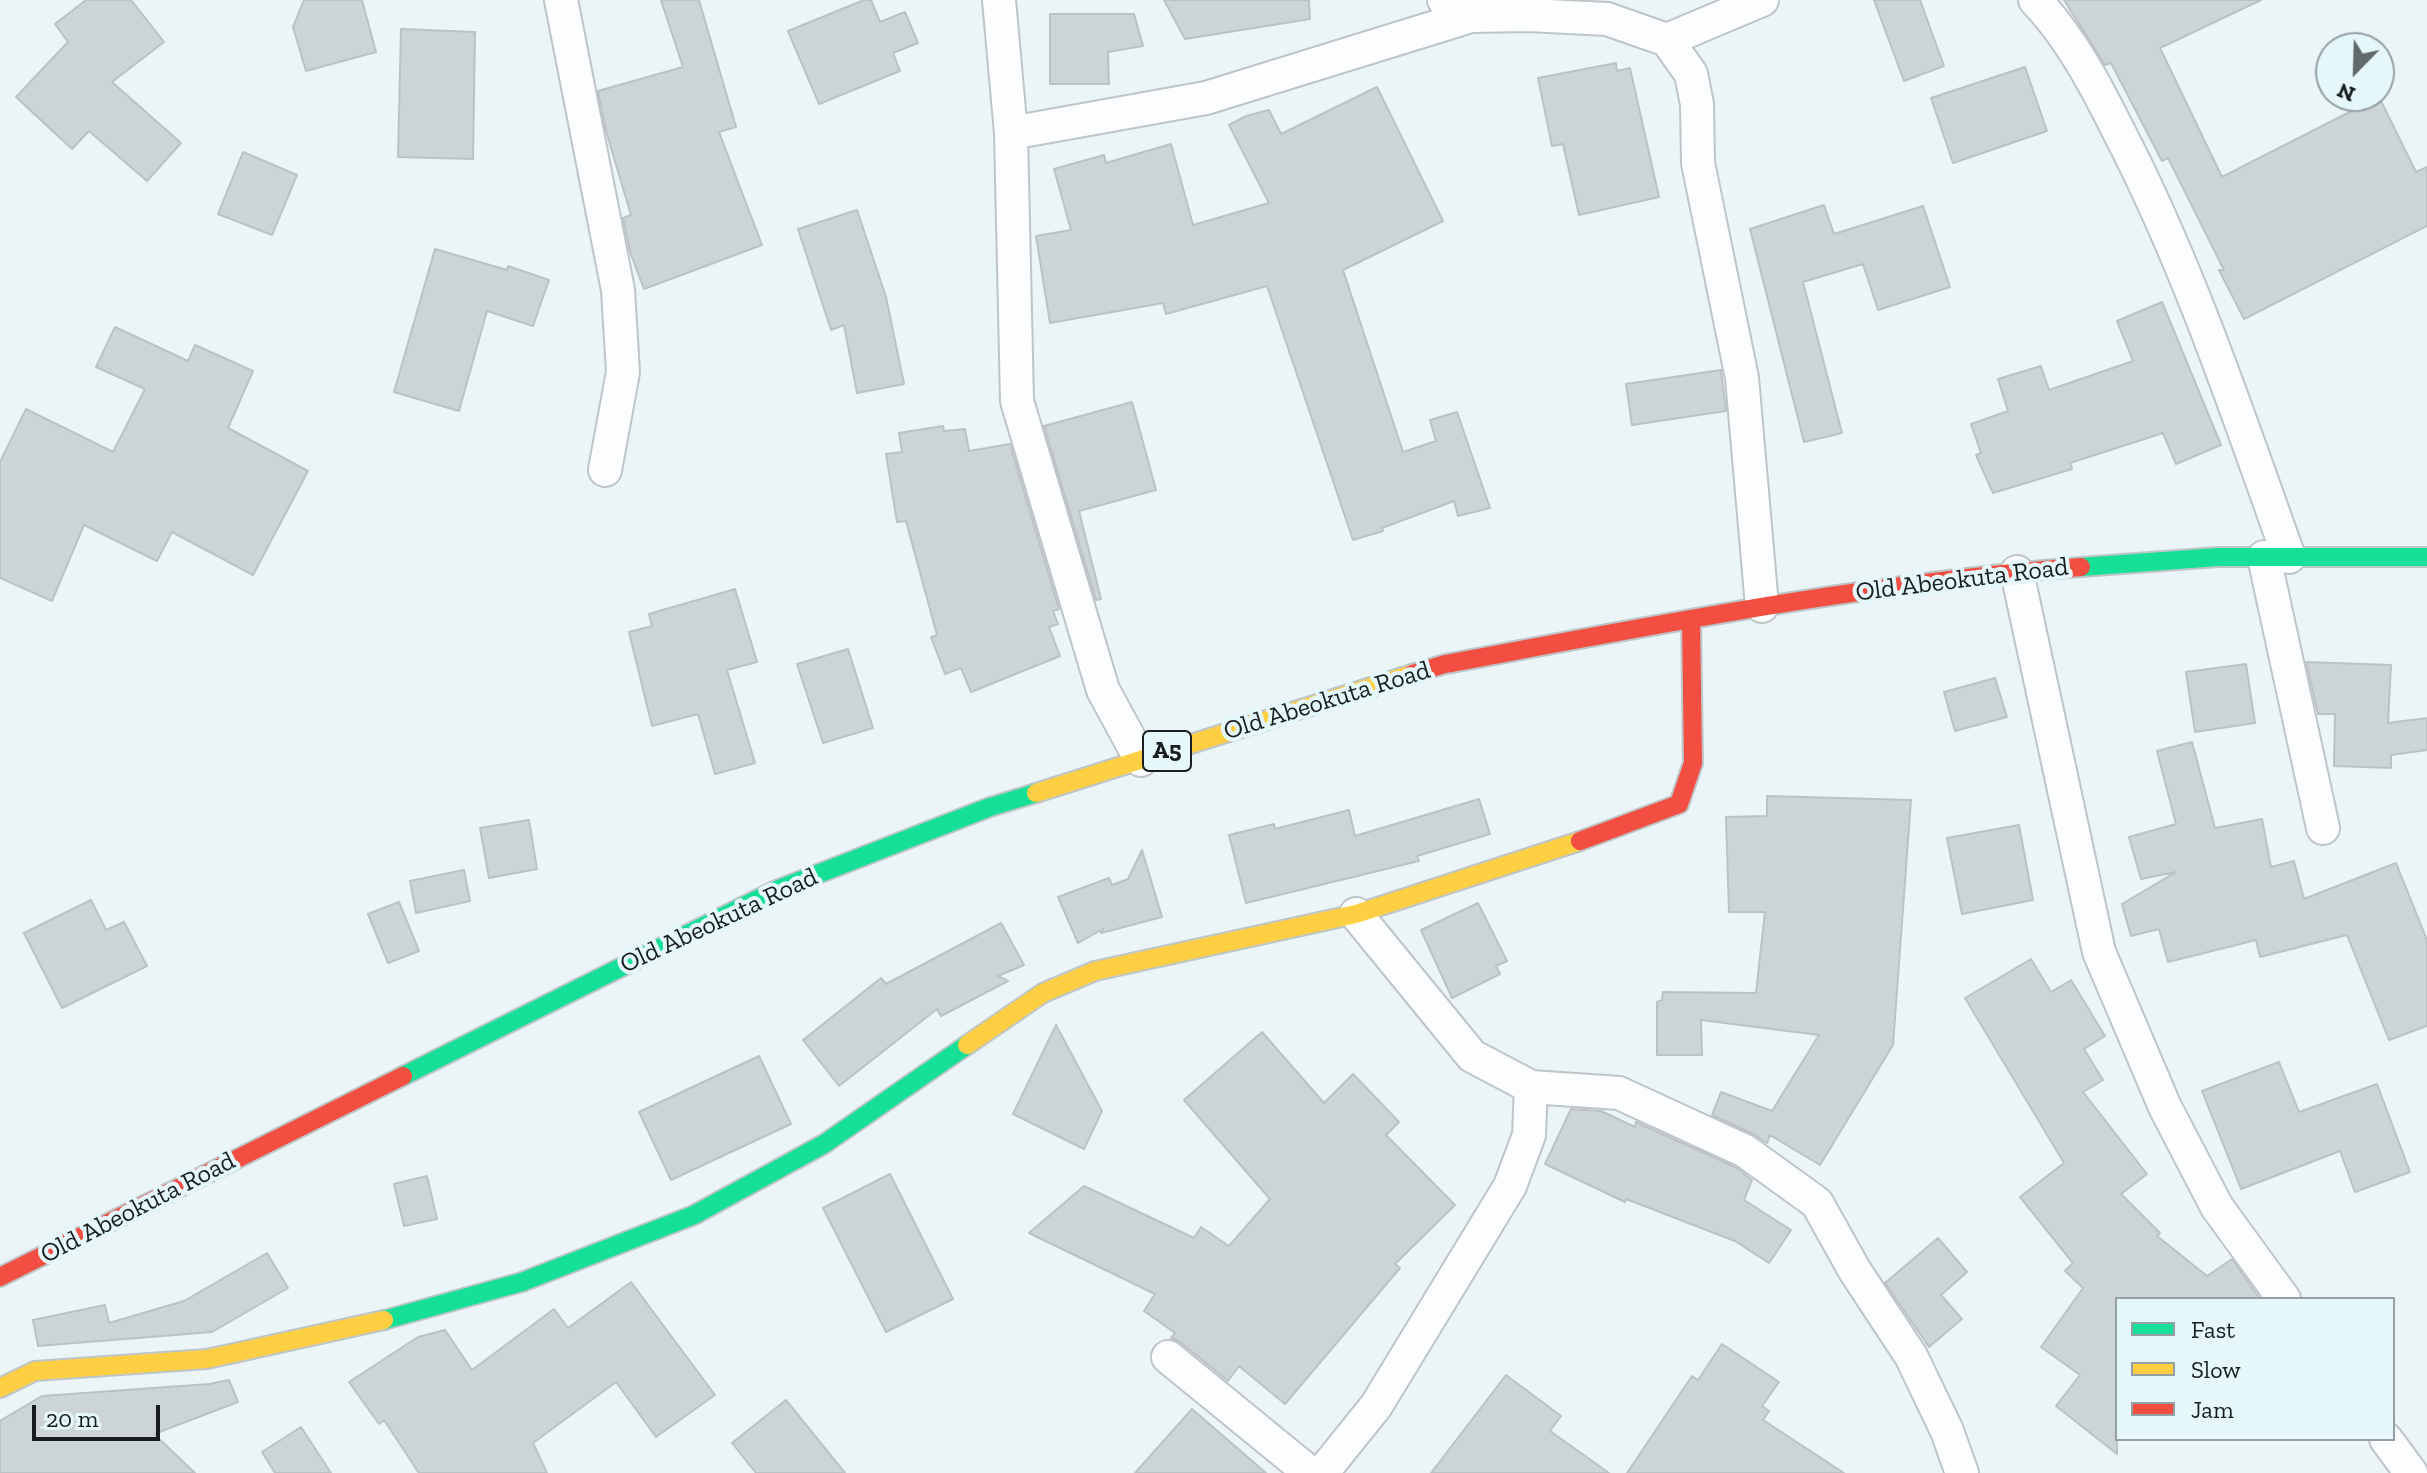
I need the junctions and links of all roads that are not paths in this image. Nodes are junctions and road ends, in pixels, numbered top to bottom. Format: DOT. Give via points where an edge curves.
graph roads {
  1 [pos="561,0"];
  2 [pos="999,0"];
  3 [pos="1444,0"];
  4 [pos="1762,0"];
  5 [pos="2035,0"];
  6 [pos="1471,16"];
  7 [pos="1667,40"];
  8 [pos="1011,133"];
  9 [pos="605,470"];
  10 [pos="2277,557"];
  11 [pos="2427,557"];
  12 [pos="2017,572"];
  13 [pos="1762,606"];
  14 [pos="1691,619"];
  15 [pos="1141,760"];
  16 [pos="2323,828"];
  17 [pos="1356,914"];
  18 [pos="1531,1087"];
  19 [pos="0,1277"];
  20 [pos="2283,1297"];
  21 [pos="1168,1357"];
  22 [pos="0,1388"];
  23 [pos="2387,1441"];
  24 [pos="1310,1473"];
  25 [pos="1322,1473"];
  26 [pos="1962,1473"];
  27 [pos="2411,1473"];
  1 -- 9 [label="street" via="618,290 623,372"];
  2 -- 8 [label="street"];
  3 -- 6 [label="street"];
  4 -- 7 [label="street"];
  5 -- 10 [label="street" via="2089,74 2146,183 2219,359"];
  6 -- 7 [label="street" via="1607,19"];
  6 -- 8 [label="street" via="1206,98"];
  7 -- 13 [label="street" via="1691,74 1697,104 1698,163 1742,378"];
  8 -- 15 [label="street" via="1017,401 1103,690"];
  10 -- 11 [label="main road, Old Abeokuta Road / A5"];
  10 -- 12 [label="main road, Old Abeokuta Road / A5"];
  10 -- 16 [label="street"];
  12 -- 13 [label="main road, Old Abeokuta Road / A5"];
  12 -- 20 [label="street" via="2099,952 2165,1107 2217,1207"];
  13 -- 14 [label="main road, Old Abeokuta Road / A5"];
  14 -- 15 [label="main road, Old Abeokuta Road / A5" via="1445,664"];
  14 -- 17 [label="main road" via="1693,763 1679,804"];
  15 -- 19 [label="main road, Old Abeokuta Road / A5" via="990,807 774,891"];
  17 -- 18 [label="street" via="1472,1056"];
  17 -- 22 [label="main road" via="1095,971 1043,993 824,1144 694,1215 522,1282 390,1319 207,1359 35,1371"];
  18 -- 25 [label="street" via="1529,1135 1510,1186 1376,1406"];
  18 -- 26 [label="street" via="1619,1093 1745,1151 1817,1203 1911,1356"];
  21 -- 24 [label="street"];
  23 -- 27 [label="street"];
}
